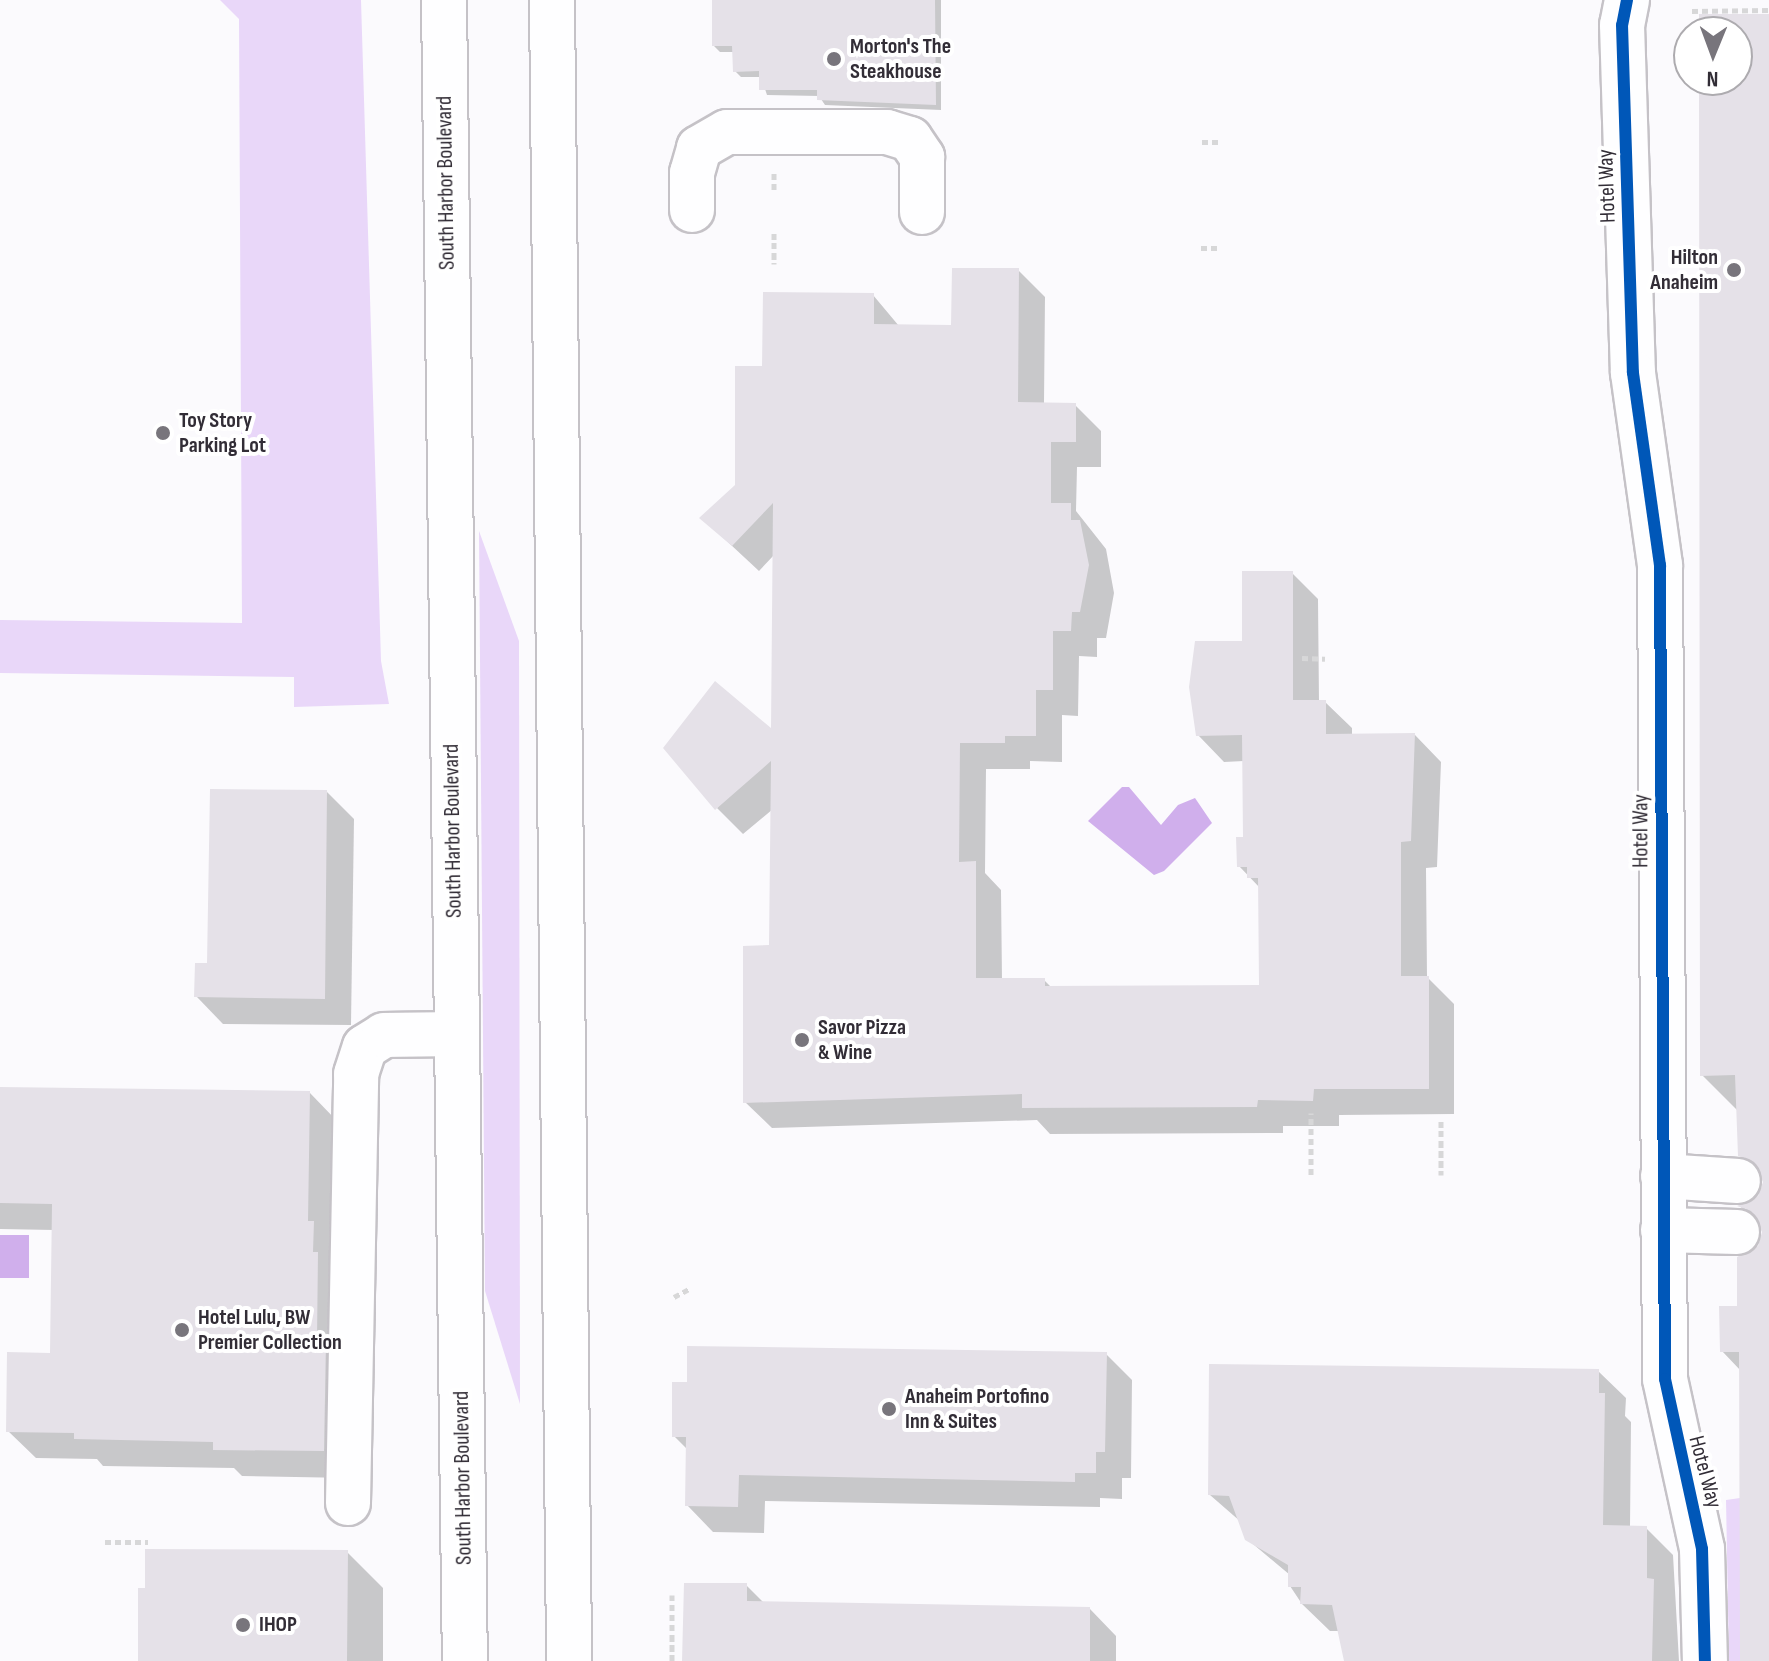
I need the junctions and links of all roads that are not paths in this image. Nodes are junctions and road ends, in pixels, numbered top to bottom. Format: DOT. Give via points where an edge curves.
graph roads {
  1 [pos="444,0"];
  2 [pos="552,0"];
  3 [pos="1619,8"];
  4 [pos="692,210"];
  5 [pos="922,212"];
  6 [pos="455,1034"];
  7 [pos="1663,1204"];
  8 [pos="1737,1206"];
  9 [pos="348,1503"];
  10 [pos="465,1661"];
  11 [pos="569,1661"];
  12 [pos="1705,1661"];
  1 -- 6 [label="main road, South Harbor Boulevard"];
  2 -- 11 [label="main road"];
  3 -- 7 [label="main road, Hotel Way" via="1633,373 1660,565"];
  4 -- 5 [label="main road" via="692,173 699,148 727,132 887,132 910,139 922,157"];
  6 -- 9 [label="main road" via="384,1035 365,1047 356,1074"];
  6 -- 10 [label="main road, South Harbor Boulevard"];
  7 -- 8 [label="main road"];
  7 -- 12 [label="main road, Hotel Way" via="1665,1379 1702,1549"];
}
